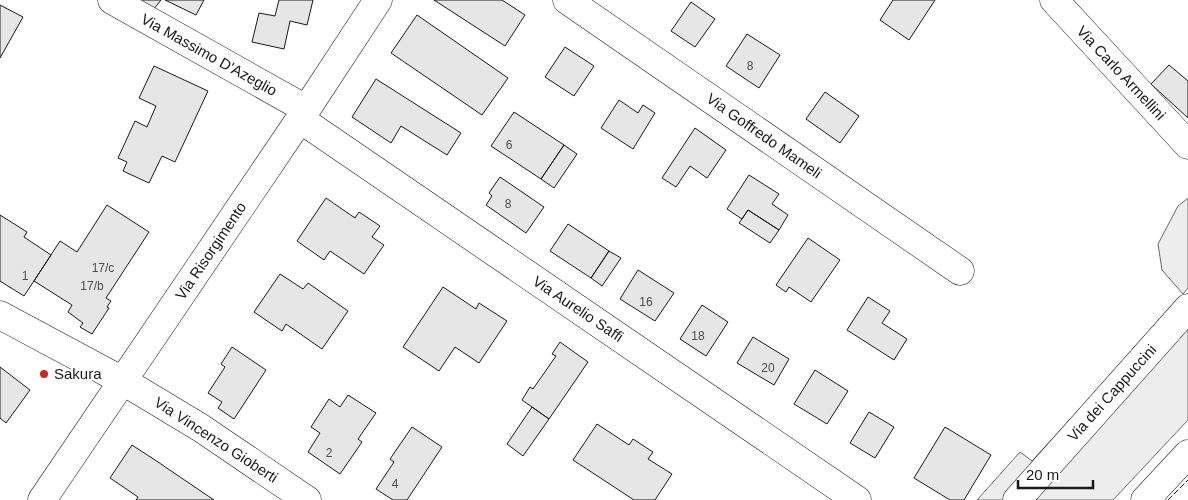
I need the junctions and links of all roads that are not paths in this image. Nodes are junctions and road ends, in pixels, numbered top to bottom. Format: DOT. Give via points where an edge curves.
graph roads {
  1 [pos="112,0"];
  2 [pos="378,0"];
  3 [pos="567,0"];
  4 [pos="1054,0"];
  5 [pos="303,114"];
  6 [pos="1188,145"];
  7 [pos="960,271"];
  8 [pos="1188,308"];
  9 [pos="0,315"];
  10 [pos="123,380"];
  11 [pos="1188,454"];
  12 [pos="42,500"];
  13 [pos="307,500"];
  14 [pos="857,500"];
  15 [pos="1017,500"];
  16 [pos="1145,500"];
  1 -- 5 [label="street, Via Massimo D'Azeglio"];
  2 -- 5 [label="street, Via Risorgimento"];
  3 -- 7 [label="street, Via Goffredo Mameli"];
  4 -- 6 [label="street, Via Carlo Armellini"];
  5 -- 10 [label="street, Via Risorgimento"];
  5 -- 14 [label="street, Via Aurelio Saffi"];
  8 -- 15 [label="street, Via dei Cappuccini"];
  9 -- 10 [label="street, Via Vincenzo Gioberti"];
  10 -- 12 [label="street, Via Risorgimento"];
  10 -- 13 [label="street, Via Vincenzo Gioberti" via="202,428"];
  11 -- 16 [label="street"];
}
